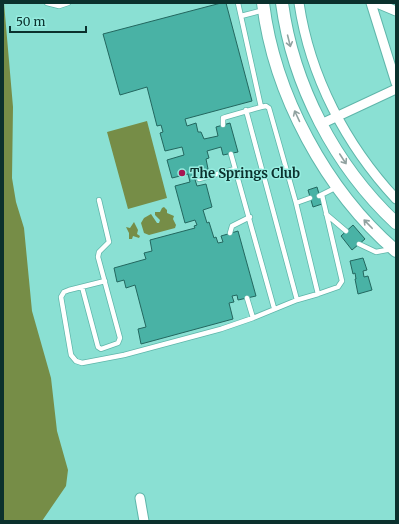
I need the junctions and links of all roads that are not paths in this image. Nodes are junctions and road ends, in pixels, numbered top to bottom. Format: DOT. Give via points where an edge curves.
graph roads {
  1 [pos="47,3"];
  2 [pos="68,3"];
  3 [pos="238,3"];
  4 [pos="282,3"];
  5 [pos="299,3"];
  6 [pos="371,3"];
  7 [pos="377,3"];
  8 [pos="263,7"];
  9 [pos="396,11"];
  10 [pos="241,16"];
  11 [pos="396,83"];
  12 [pos="396,89"];
  13 [pos="261,107"];
  14 [pos="246,110"];
  15 [pos="336,117"];
  16 [pos="321,124"];
  17 [pos="223,125"];
  18 [pos="231,154"];
  19 [pos="236,169"];
  20 [pos="199,179"];
  21 [pos="337,187"];
  22 [pos="310,198"];
  23 [pos="396,199"];
  24 [pos="99,200"];
  25 [pos="296,204"];
  26 [pos="326,214"];
  27 [pos="250,217"];
  28 [pos="396,223"];
  29 [pos="346,231"];
  30 [pos="230,233"];
  31 [pos="359,244"];
  32 [pos="395,250"];
  33 [pos="104,281"];
  34 [pos="82,287"];
  35 [pos="318,294"];
  36 [pos="247,298"];
  37 [pos="297,300"];
  38 [pos="274,308"];
  39 [pos="253,318"];
  40 [pos="140,498"];
  41 [pos="144,521"];
  1 -- 2 [label="lane" via="59,6"];
  3 -- 10 [label="lane"];
  4 -- 16 [label="main road, one-way" via="284,22 300,78"];
  5 -- 15 [label="street" via="317,71"];
  6 -- 11 [label="street"];
  7 -- 9 [label="street"];
  8 -- 10 [label="lane"];
  21 -- 8 [label="main road, one-way" via="316,154 283,86"];
  10 -- 13 [label="lane"];
  12 -- 15 [label="street"];
  13 -- 14 [label="lane"];
  13 -- 25 [label="lane" via="269,108"];
  14 -- 17 [label="lane" via="226,116 223,118"];
  14 -- 37 [label="lane"];
  15 -- 16 [label="street"];
  15 -- 23 [label="street" via="374,174"];
  16 -- 28 [label="main road, one-way" via="356,179"];
  18 -- 19 [label="lane"];
  19 -- 20 [label="lane"];
  19 -- 27 [label="lane"];
  21 -- 26 [label="lane" via="320,196"];
  32 -- 21 [label="main road, one-way" via="366,222"];
  22 -- 25 [label="lane"];
  24 -- 33 [label="lane" via="109,240 98,255"];
  25 -- 35 [label="lane"];
  26 -- 29 [label="lane"];
  26 -- 35 [label="lane" via="342,281 338,288"];
  27 -- 30 [label="lane" via="232,226"];
  27 -- 38 [label="lane"];
  31 -- 32 [label="lane" via="376,252"];
  33 -- 34 [label="lane"];
  33 -- 34 [label="lane" via="120,338 114,346 101,349 98,347"];
  34 -- 39 [label="lane" via="64,292 62,297 71,355 82,363 124,356"];
  35 -- 37 [label="lane"];
  36 -- 39 [label="lane"];
  37 -- 38 [label="lane"];
  38 -- 39 [label="lane"];
  40 -- 41 [label="street"];
}
